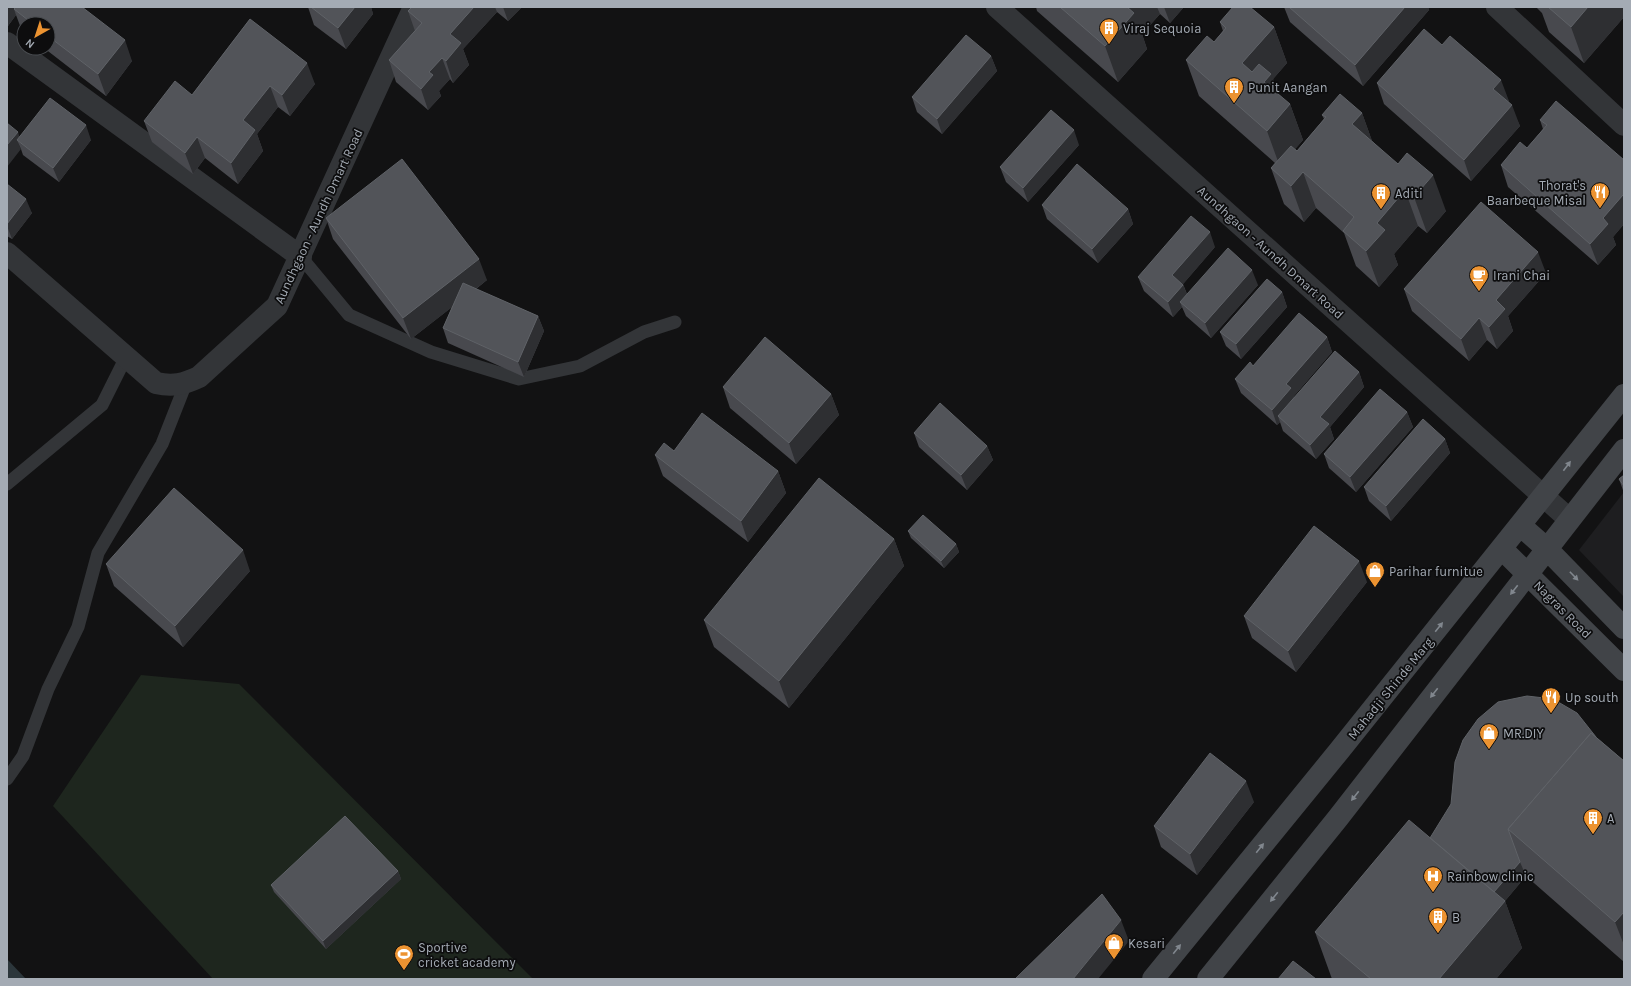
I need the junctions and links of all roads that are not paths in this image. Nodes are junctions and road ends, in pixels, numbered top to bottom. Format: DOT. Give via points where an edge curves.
graph roads {
  1 [pos="414,7"];
  2 [pos="997,7"];
  3 [pos="1497,7"];
  4 [pos="7,43"];
  5 [pos="1624,125"];
  6 [pos="7,253"];
  7 [pos="301,257"];
  8 [pos="675,322"];
  9 [pos="126,357"];
  10 [pos="186,383"];
  11 [pos="1624,396"];
  12 [pos="1624,450"];
  13 [pos="7,484"];
  14 [pos="1544,497"];
  15 [pos="1569,519"];
  16 [pos="1521,526"];
  17 [pos="1546,548"];
  18 [pos="1502,549"];
  19 [pos="1527,573"];
  20 [pos="1624,628"];
  21 [pos="1624,670"];
  22 [pos="7,779"];
  23 [pos="1153,979"];
  24 [pos="1208,979"];
  1 -- 7 [label="street, Aundhgaon - Aundh Dmart Road"];
  2 -- 14 [label="street, Aundhgaon - Aundh Dmart Road"];
  3 -- 5 [label="street"];
  4 -- 7 [label="street"];
  6 -- 9 [label="street, Aundhgaon - Aundh Dmart Road"];
  7 -- 8 [label="lane" via="349,315 431,352 519,379 580,366 644,332"];
  7 -- 10 [label="street, Aundhgaon - Aundh Dmart Road" via="277,306 199,376"];
  9 -- 10 [label="street, Aundhgaon - Aundh Dmart Road" via="156,383 170,386"];
  9 -- 13 [label="lane" via="102,405"];
  10 -- 22 [label="lane" via="162,444 98,553 78,627 48,689 23,756"];
  14 -- 11 [label="main road, Mahadji Shinde Marg, one-way"];
  12 -- 15 [label="main road"];
  14 -- 15 [label="street, Aundhgaon - Aundh Dmart Road"];
  14 -- 16 [label="main road, Mahadji Shinde Marg"];
  15 -- 17 [label="main road"];
  16 -- 17 [label="main road"];
  16 -- 18 [label="main road, Mahadji Shinde Marg"];
  17 -- 19 [label="main road"];
  17 -- 20 [label="main road, one-way"];
  18 -- 19 [label="main road, Nagras Road"];
  23 -- 18 [label="main road, Mahadji Shinde Marg, one-way"];
  19 -- 21 [label="main road, Nagras Road"];
  19 -- 24 [label="main road, one-way" via="1338,818"];
}
